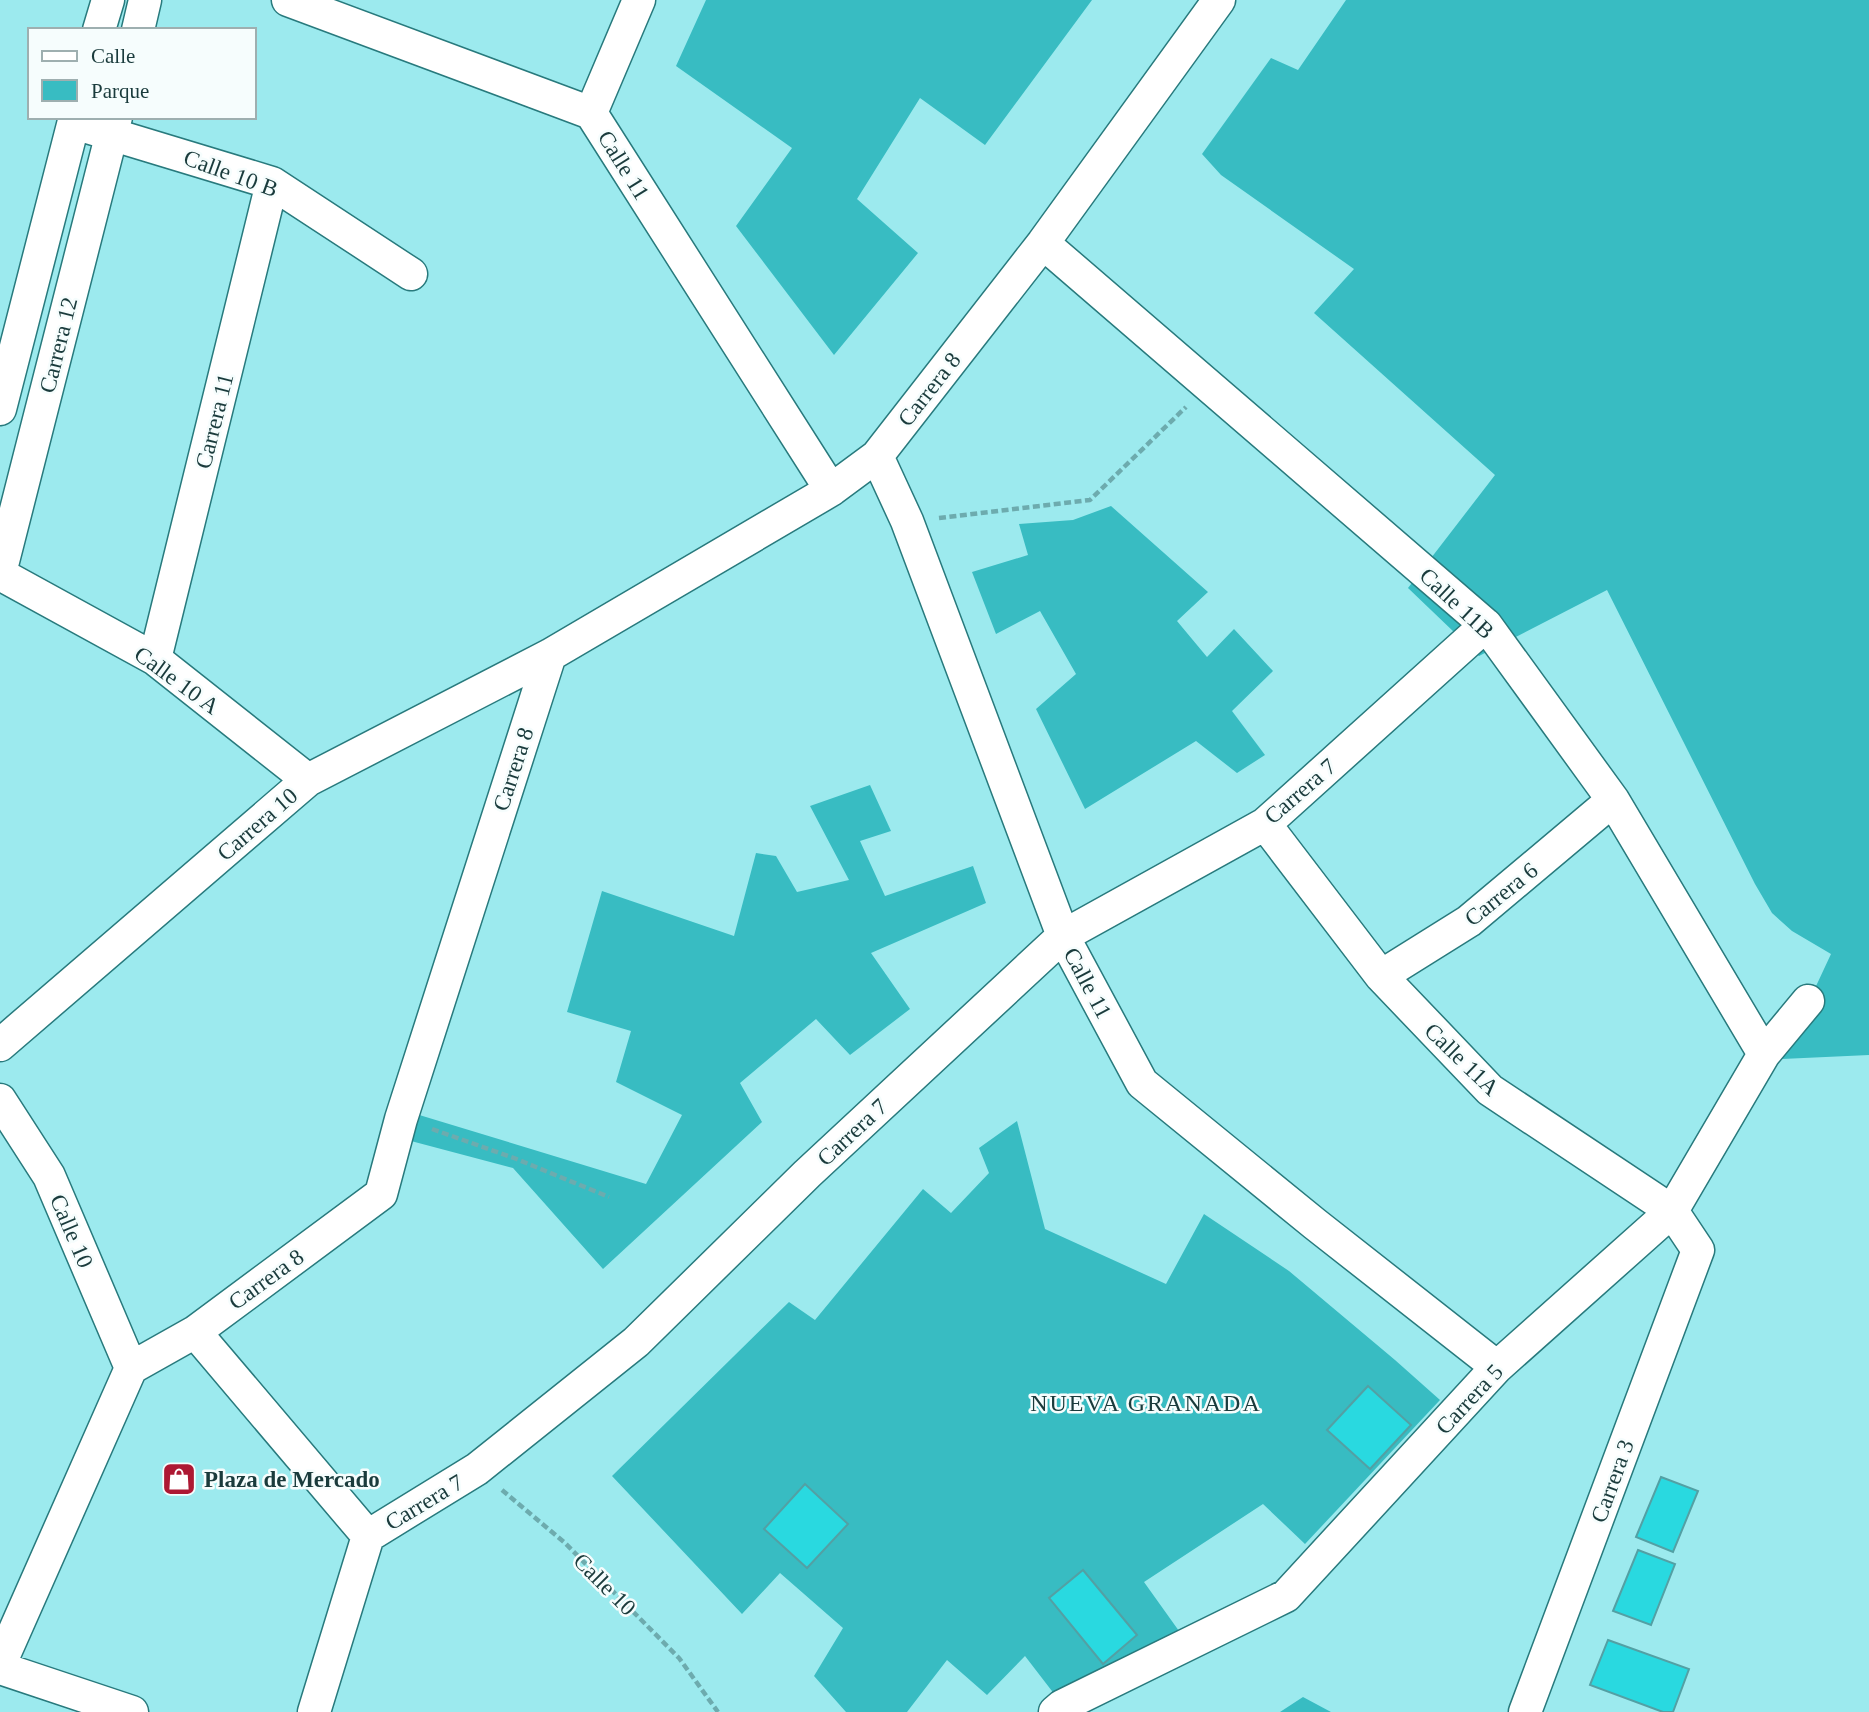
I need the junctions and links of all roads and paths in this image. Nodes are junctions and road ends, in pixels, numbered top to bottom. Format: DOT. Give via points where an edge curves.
graph roads {
  1 [pos="107,0"];
  2 [pos="145,0"];
  3 [pos="288,0"];
  4 [pos="639,0"];
  5 [pos="1219,0"];
  6 [pos="100,28"];
  7 [pos="138,28"];
  8 [pos="591,113"];
  9 [pos="75,120"];
  10 [pos="114,125"];
  11 [pos="272,183"];
  12 [pos="1043,243"];
  13 [pos="411,274"];
  14 [pos="1209,385"];
  15 [pos="0,410"];
  16 [pos="877,456"];
  17 [pos="831,490"];
  18 [pos="907,521"];
  19 [pos="0,574"];
  20 [pos="1486,625"];
  21 [pos="550,655"];
  22 [pos="155,659"];
  23 [pos="308,780"];
  24 [pos="1613,800"];
  25 [pos="1265,824"];
  26 [pos="1063,936"];
  27 [pos="1381,976"];
  28 [pos="1808,1001"];
  29 [pos="0,1045"];
  30 [pos="1764,1054"];
  31 [pos="0,1100"];
  32 [pos="401,1119"];
  33 [pos="609,1197"];
  34 [pos="1672,1211"];
  35 [pos="1698,1250"];
  36 [pos="195,1332"];
  37 [pos="1497,1367"];
  38 [pos="131,1368"];
  39 [pos="477,1469"];
  40 [pos="368,1536"];
  41 [pos="0,1666"];
  42 [pos="132,1712"];
  43 [pos="314,1712"];
  44 [pos="719,1712"];
  45 [pos="1055,1712"];
  46 [pos="1525,1712"];
  1 -- 6 [label="street"];
  2 -- 7 [label="street"];
  3 -- 8 [label="street, Calle 11"];
  4 -- 8 [label="street"];
  5 -- 12 [label="street, Carrera 8"];
  8 -- 17 [label="street, Calle 11"];
  9 -- 10 [label="street, Calle 10 B"];
  9 -- 15 [label="street, Carrera 12"];
  10 -- 11 [label="street, Calle 10 B"];
  10 -- 19 [label="street, Carrera 12"];
  11 -- 13 [label="street, Calle 10 B"];
  11 -- 22 [label="street, Carrera 11"];
  12 -- 14 [label="street, Calle 11B"];
  12 -- 16 [label="street, Carrera 8"];
  14 -- 18 [label="path" via="1090,500"];
  14 -- 20 [label="street, Calle 11B"];
  16 -- 17 [label="street, Carrera 8"];
  16 -- 18 [label="street, Calle 11"];
  17 -- 21 [label="street, Carrera 8"];
  18 -- 26 [label="street, Calle 11"];
  19 -- 22 [label="street, Calle 10 A"];
  20 -- 24 [label="street, Calle 11B"];
  20 -- 25 [label="street, Carrera 7"];
  21 -- 23 [label="street, Carrera 10"];
  21 -- 32 [label="street, Carrera 8"];
  22 -- 23 [label="street, Calle 10 A"];
  23 -- 29 [label="street, Carrera 10"];
  24 -- 27 [label="street, Carrera 6" via="1469,921"];
  24 -- 30 [label="street, Calle 11B"];
  25 -- 26 [label="street, Carrera 7"];
  25 -- 27 [label="street, Calle 11A"];
  26 -- 37 [label="street, Calle 11" via="1142,1083"];
  26 -- 39 [label="street, Carrera 7" via="807,1174 636,1342"];
  27 -- 34 [label="street, Calle 11A" via="1490,1090"];
  28 -- 30 [label="street, Carrera 5"];
  30 -- 34 [label="street, Carrera 5"];
  31 -- 38 [label="street, Calle 10" via="49,1176"];
  32 -- 33 [label="path" via="514,1157"];
  32 -- 36 [label="street, Carrera 8" via="381,1194"];
  34 -- 35 [label="street, Calle 11A"];
  34 -- 37 [label="street, Carrera 5"];
  35 -- 46 [label="street, Carrera 3"];
  36 -- 38 [label="street, Carrera 8"];
  36 -- 40 [label="street"];
  37 -- 45 [label="street, Carrera 5" via="1286,1596"];
  38 -- 41 [label="street"];
  39 -- 40 [label="street, Carrera 7"];
  39 -- 44 [label="path, Calle 10" via="565,1543 679,1658"];
  40 -- 43 [label="street, Carrera 7"];
  41 -- 42 [label="street"];
}
